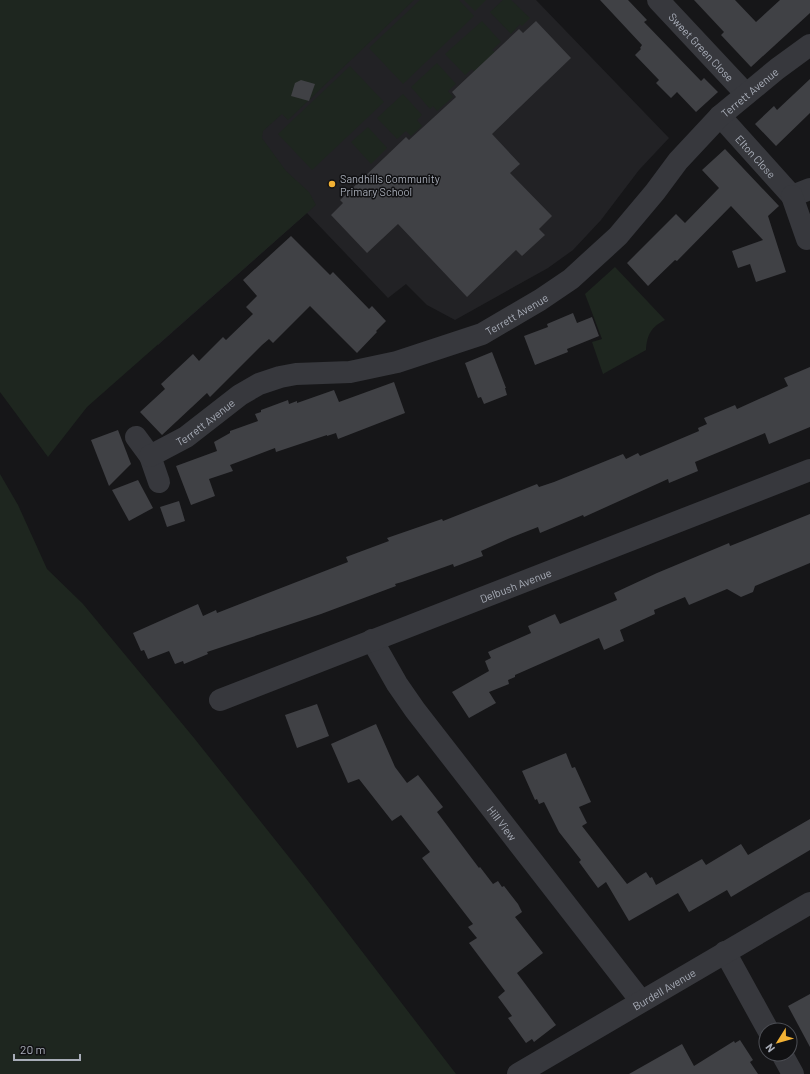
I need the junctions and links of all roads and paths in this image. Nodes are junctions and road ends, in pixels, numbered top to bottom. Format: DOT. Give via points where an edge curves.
graph roads {
  1 [pos="658,0"];
  2 [pos="810,45"];
  3 [pos="746,94"];
  4 [pos="720,116"];
  5 [pos="801,193"];
  6 [pos="807,239"];
  7 [pos="136,437"];
  8 [pos="150,456"];
  9 [pos="810,470"];
  10 [pos="159,482"];
  11 [pos="372,640"];
  12 [pos="220,700"];
  13 [pos="810,903"];
  14 [pos="725,952"];
  15 [pos="641,1001"];
  16 [pos="764,1022"];
  17 [pos="786,1062"];
  18 [pos="518,1074"];
  19 [pos="793,1074"];
  1 -- 3 [label="street, Sweet Green Close"];
  2 -- 3 [label="street, Terrett Avenue"];
  3 -- 4 [label="street, Terrett Avenue"];
  4 -- 5 [label="street, Elton Close"];
  4 -- 8 [label="street, Terrett Avenue" via="683,156 618,236 571,279 540,300 482,334 397,362 350,372 296,374 258,384 186,437"];
  5 -- 6 [label="street, Elton Close"];
  7 -- 8 [label="street"];
  8 -- 10 [label="street"];
  9 -- 11 [label="street, Delbush Avenue"];
  11 -- 12 [label="street, Delbush Avenue"];
  11 -- 15 [label="street, Hill View" via="415,710"];
  13 -- 14 [label="street, Burdell Avenue"];
  14 -- 15 [label="street, Burdell Avenue"];
  14 -- 16 [label="street"];
  15 -- 18 [label="street, Burdell Avenue"];
  17 -- 19 [label="street"];
}
